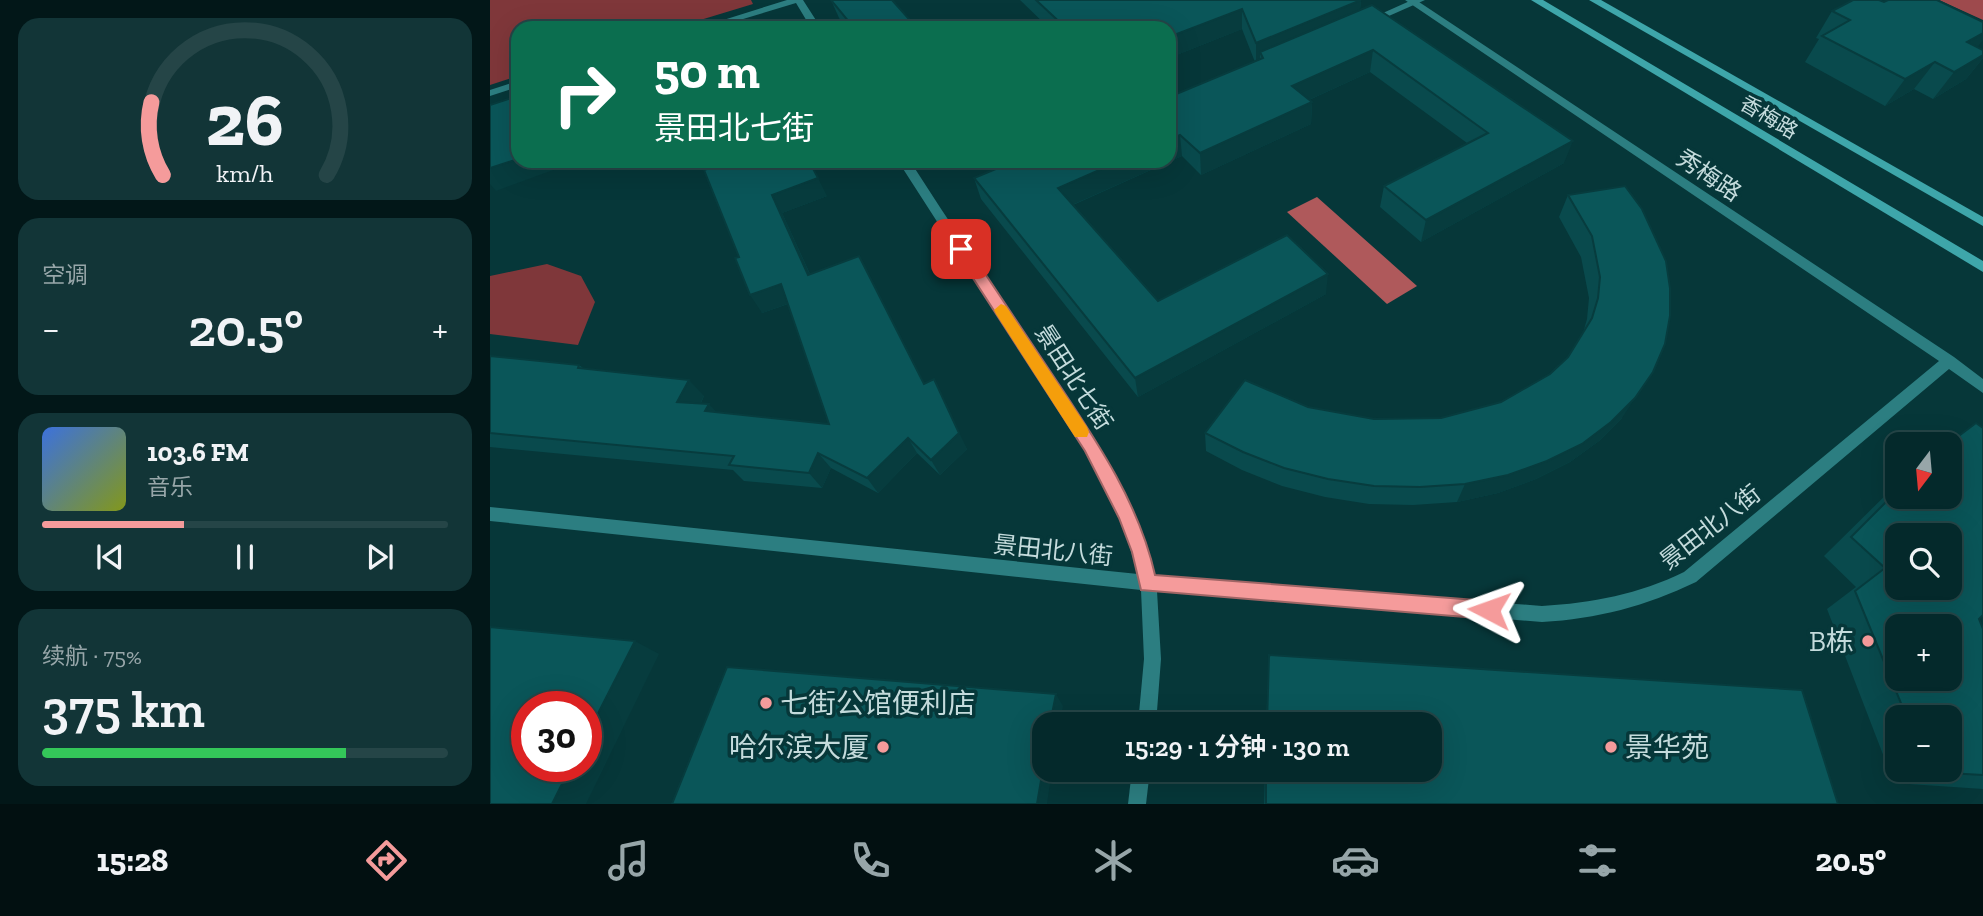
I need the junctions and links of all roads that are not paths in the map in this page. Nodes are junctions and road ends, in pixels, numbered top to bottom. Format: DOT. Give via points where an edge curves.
graph roads {
  1 [pos="798,0"];
  2 [pos="1536,0"];
  3 [pos="1594,0"];
  4 [pos="1415,1"];
  5 [pos="727,21"];
  6 [pos="812,21"];
  7 [pos="1363,24"];
  8 [pos="511,87"];
  9 [pos="490,93"];
  10 [pos="909,168"];
  11 [pos="1983,222"];
  12 [pos="1951,247"];
  13 [pos="1983,267"];
  14 [pos="1983,279"];
  15 [pos="1949,361"];
  16 [pos="1983,387"];
  17 [pos="490,514"];
  18 [pos="1147,583"];
  19 [pos="1148,712"];
  20 [pos="1140,782"];
  21 [pos="1137,804"];
  1 -- 5 [label="street"];
  1 -- 6 [label="street"];
  2 -- 12 [label="main road, 香梅路"];
  3 -- 11 [label="main road, 香梅路"];
  4 -- 7 [label="street"];
  4 -- 15 [label="street, 秀梅路"];
  8 -- 9 [label="street"];
  10 -- 18 [label="street, 景田北七街" via="1091,446 1127,516"];
  12 -- 13 [label="main road, 香梅路"];
  12 -- 14 [label="main road"];
  15 -- 16 [label="street, 秀梅路"];
  15 -- 18 [label="street, 景田北八街" via="1690,577 1640,600 1542,614"];
  17 -- 18 [label="street, 景田北八街"];
  18 -- 19 [label="street, 景田北七街" via="1153,675"];
  20 -- 21 [label="street"];
}
